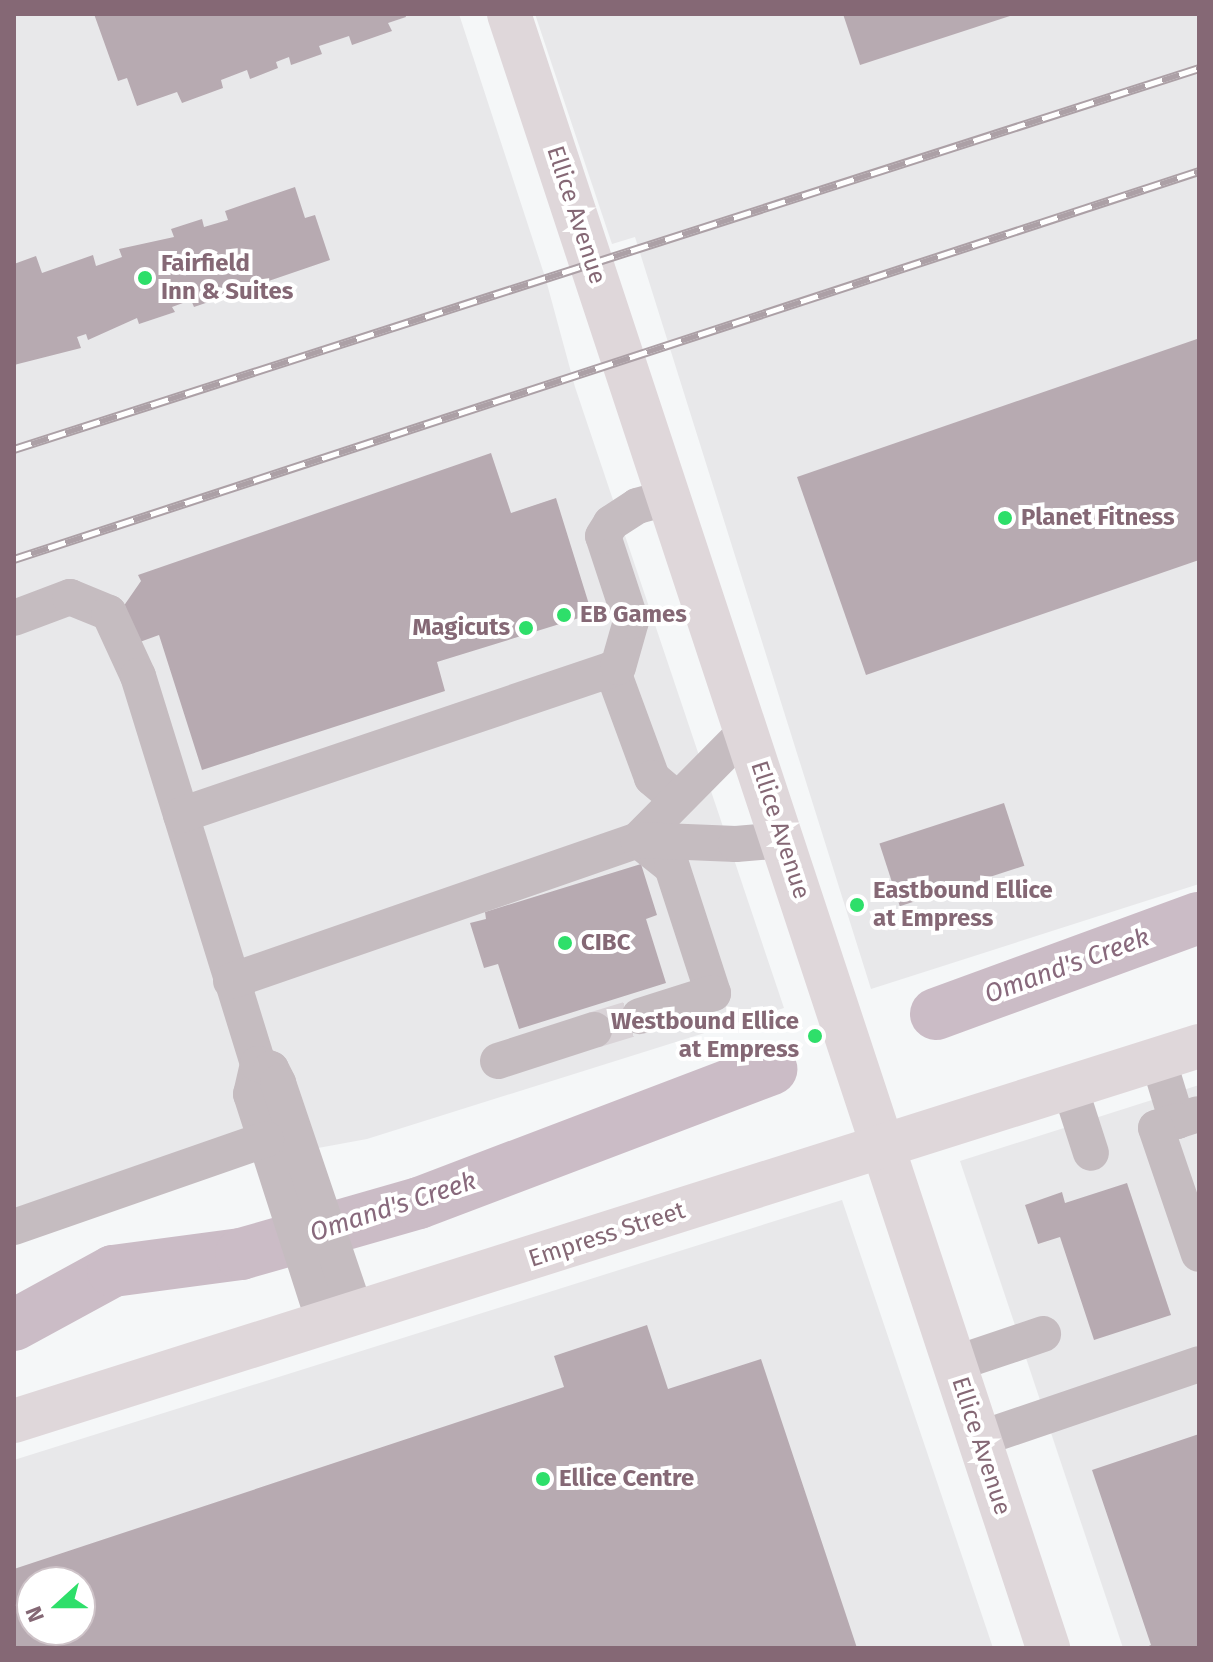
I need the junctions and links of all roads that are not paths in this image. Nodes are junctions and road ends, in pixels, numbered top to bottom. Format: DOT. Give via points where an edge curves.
graph roads {
  1 [pos="509,14"];
  2 [pos="671,497"];
  3 [pos="14,618"];
  4 [pos="612,669"];
  5 [pos="747,730"];
  6 [pos="676,798"];
  7 [pos="181,815"];
  8 [pos="638,840"];
  9 [pos="784,840"];
  10 [pos="231,981"];
  11 [pos="640,1016"];
  12 [pos="594,1030"];
  13 [pos="1199,1046"];
  14 [pos="1158,1059"];
  15 [pos="498,1061"];
  16 [pos="258,1064"];
  17 [pos="1070,1088"];
  18 [pos="1188,1117"];
  19 [pos="266,1139"];
  20 [pos="883,1148"];
  21 [pos="1091,1153"];
  22 [pos="303,1202"];
  23 [pos="14,1227"];
  24 [pos="1199,1254"];
  25 [pos="340,1319"];
  26 [pos="1043,1334"];
  27 [pos="954,1364"];
  28 [pos="1199,1364"];
  29 [pos="14,1421"];
  30 [pos="979,1439"];
  31 [pos="1048,1648"];
  1 -- 2 [label="main road, Ellice Avenue"];
  2 -- 4 [label="lane" via="637,506 611,523 603,536 631,621 627,647"];
  2 -- 5 [label="main road, Ellice Avenue"];
  3 -- 7 [label="lane" via="70,597 109,613 138,676"];
  4 -- 6 [label="lane" via="652,778"];
  4 -- 7 [label="lane"];
  5 -- 6 [label="lane"];
  5 -- 9 [label="main road, Ellice Avenue"];
  6 -- 8 [label="lane"];
  7 -- 10 [label="lane"];
  8 -- 9 [label="lane"];
  8 -- 10 [label="lane"];
  8 -- 11 [label="lane" via="672,867 713,993"];
  9 -- 20 [label="main road, Ellice Avenue"];
  10 -- 16 [label="lane"];
  12 -- 15 [label="lane"];
  13 -- 14 [label="main road, Empress Street"];
  14 -- 17 [label="main road, Empress Street"];
  14 -- 18 [label="lane"];
  16 -- 19 [label="lane" via="251,1094"];
  16 -- 22 [label="lane" via="271,1069 278,1083"];
  17 -- 20 [label="main road, Empress Street"];
  17 -- 21 [label="lane"];
  18 -- 24 [label="lane" via="1156,1128"];
  19 -- 22 [label="lane"];
  19 -- 23 [label="lane"];
  20 -- 25 [label="main road, Empress Street"];
  20 -- 27 [label="main road, Ellice Avenue"];
  22 -- 25 [label="lane"];
  25 -- 29 [label="main road, Empress Street"];
  26 -- 27 [label="lane"];
  27 -- 30 [label="main road, Ellice Avenue"];
  28 -- 30 [label="lane"];
  30 -- 31 [label="main road, Ellice Avenue"];
}
